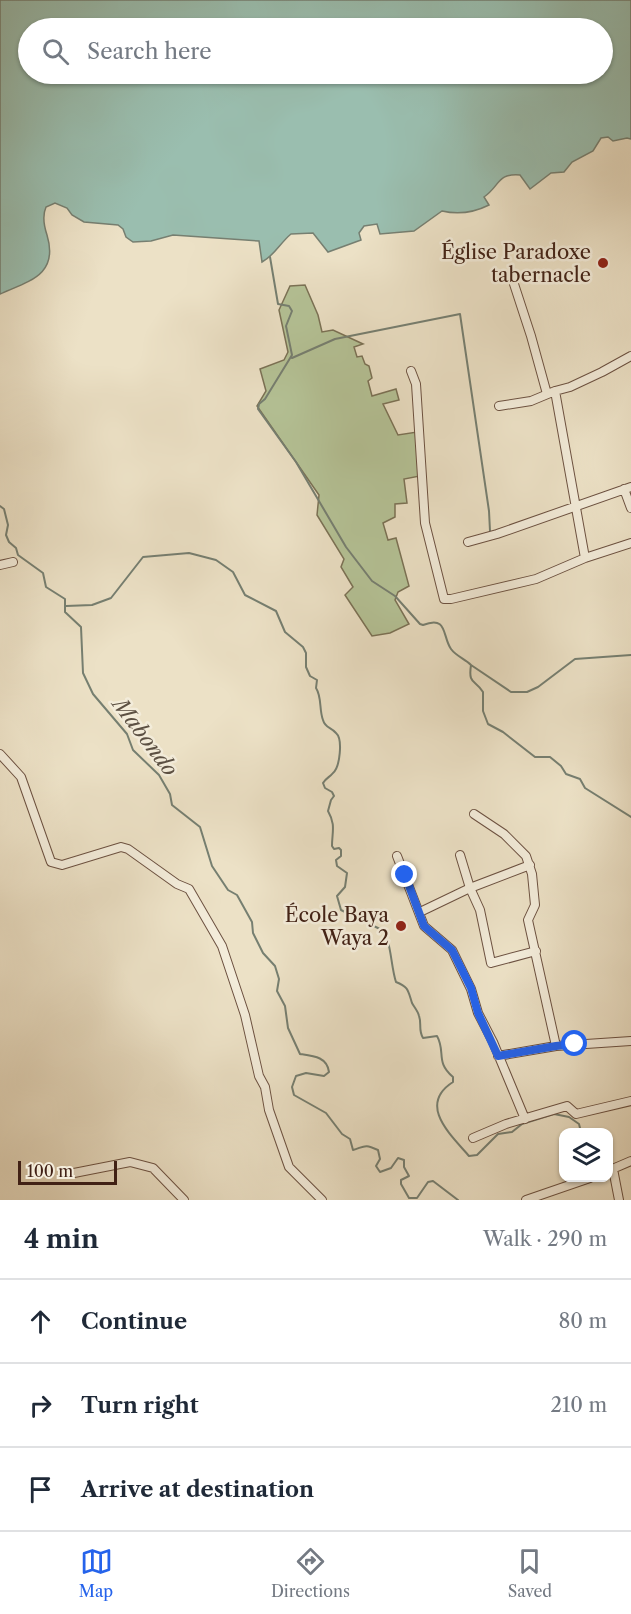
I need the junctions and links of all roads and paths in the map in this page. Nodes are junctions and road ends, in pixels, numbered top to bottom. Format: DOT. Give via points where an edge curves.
graph roads {
  1 [pos="514,284"];
  2 [pos="631,356"];
  3 [pos="411,371"];
  4 [pos="555,391"];
  5 [pos="547,394"];
  6 [pos="498,406"];
  7 [pos="628,488"];
  8 [pos="576,506"];
  9 [pos="631,508"];
  10 [pos="468,542"];
  11 [pos="631,543"];
  12 [pos="585,558"];
  13 [pos="13,562"];
  14 [pos="0,565"];
  15 [pos="0,754"];
  16 [pos="474,814"];
  17 [pos="460,855"];
  18 [pos="397,856"];
  19 [pos="530,865"];
  20 [pos="470,888"];
  21 [pos="420,912"];
  22 [pos="536,951"];
  23 [pos="631,1041"];
  24 [pos="556,1046"];
  25 [pos="498,1056"];
  26 [pos="631,1101"];
  27 [pos="525,1119"];
  28 [pos="472,1138"];
  29 [pos="631,1161"];
  30 [pos="613,1169"];
  31 [pos="74,1173"];
  32 [pos="613,1178"];
  33 [pos="578,1182"];
  34 [pos="184,1200"];
  35 [pos="322,1200"];
  36 [pos="526,1200"];
  37 [pos="619,1200"];
  1 -- 5 [label="street"];
  2 -- 4 [label="street" via="595,376"];
  3 -- 12 [label="street" via="416,384 425,523 444,599 536,579"];
  4 -- 5 [label="street"];
  4 -- 8 [label="street"];
  5 -- 6 [label="street"];
  7 -- 8 [label="street"];
  7 -- 9 [label="street"];
  8 -- 10 [label="street"];
  8 -- 12 [label="street"];
  11 -- 12 [label="street"];
  13 -- 14 [label="street"];
  15 -- 35 [label="street" via="21,777 51,862 62,865 121,847 189,889 222,946 289,1167"];
  16 -- 19 [label="street" via="504,834"];
  17 -- 20 [label="street"];
  18 -- 21 [label="street"];
  19 -- 20 [label="street"];
  19 -- 22 [label="street" via="535,904 528,920"];
  20 -- 21 [label="street"];
  20 -- 22 [label="street" via="480,910 491,963"];
  21 -- 25 [label="street" via="429,932 452,950"];
  22 -- 24 [label="street"];
  23 -- 24 [label="street"];
  24 -- 25 [label="street"];
  25 -- 27 [label="street"];
  26 -- 27 [label="street" via="576,1114 567,1106"];
  27 -- 28 [label="street"];
  29 -- 30 [label="street"];
  31 -- 34 [label="street" via="130,1162 153,1168"];
  32 -- 37 [label="street"];
  33 -- 36 [label="street"];
}
